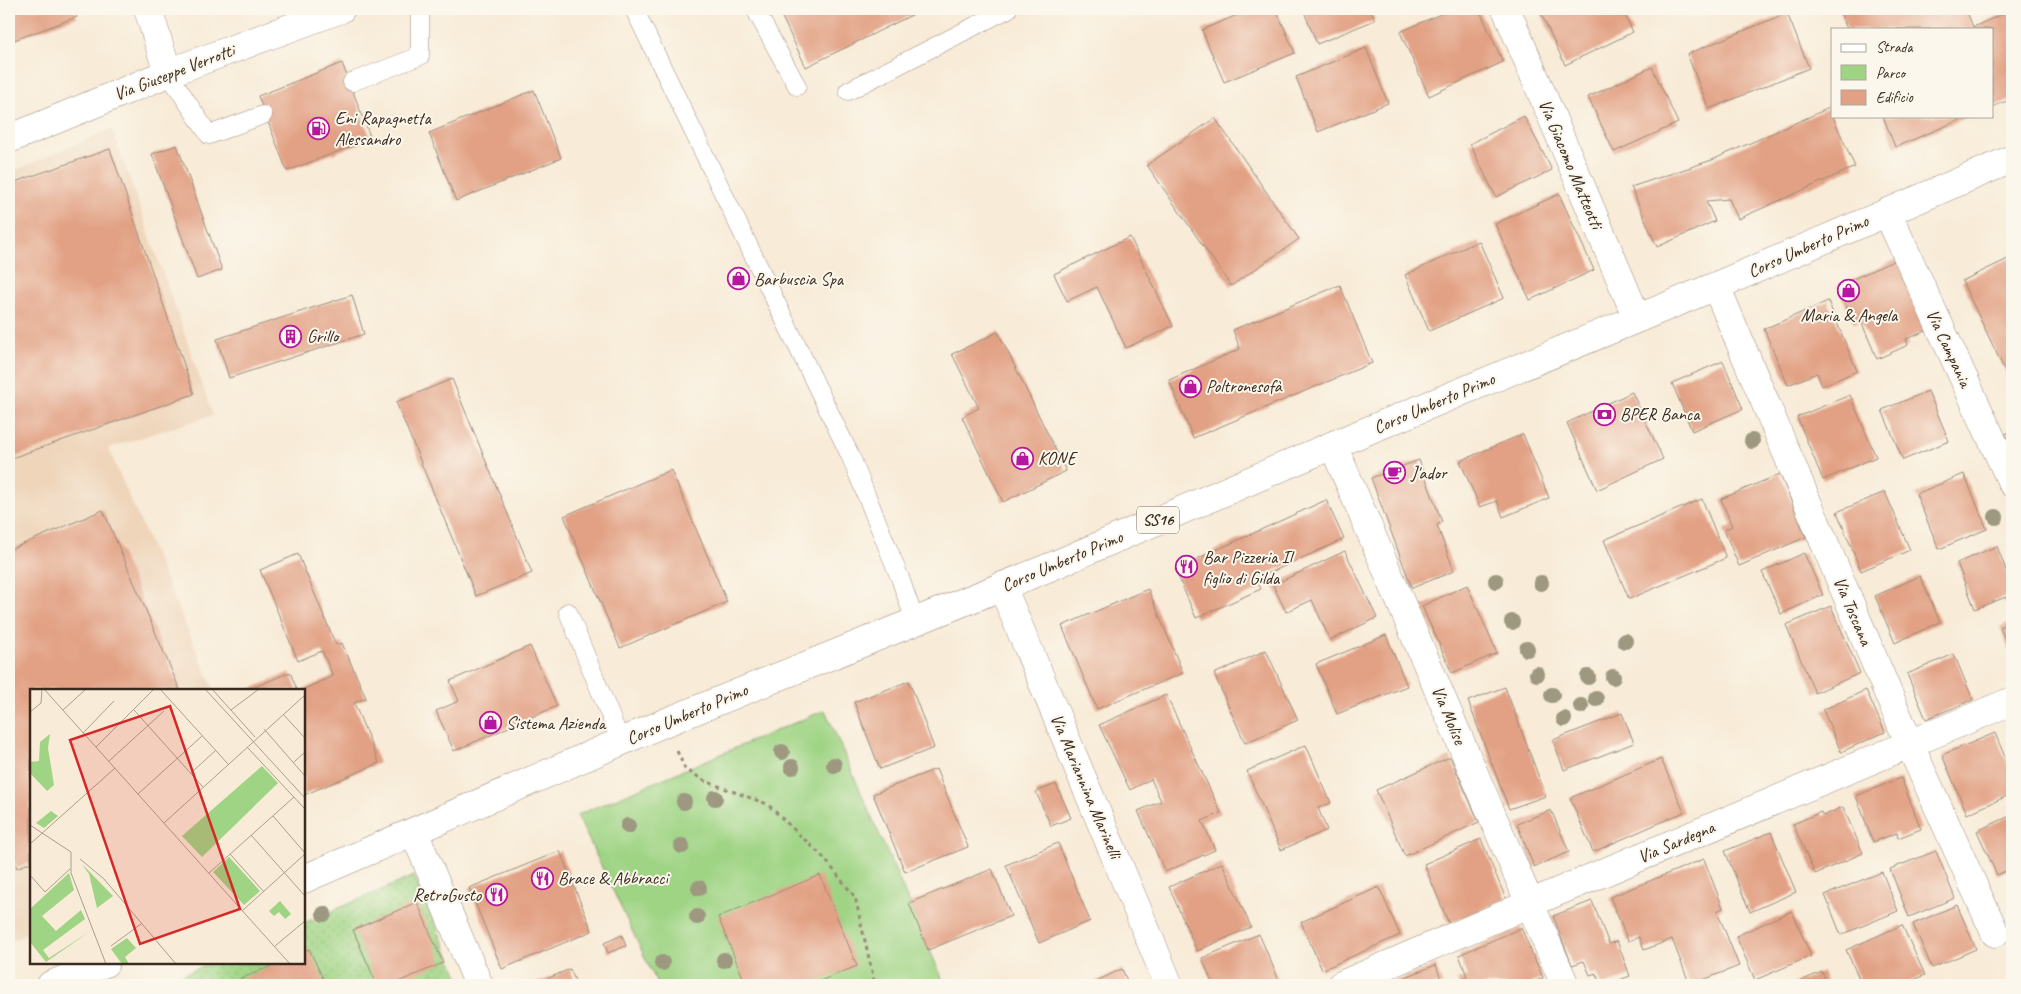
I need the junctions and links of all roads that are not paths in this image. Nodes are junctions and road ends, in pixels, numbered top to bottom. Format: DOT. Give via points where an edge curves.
graph roads {
  1 [pos="148,9"];
  2 [pos="341,9"];
  3 [pos="420,9"];
  4 [pos="634,9"];
  5 [pos="755,9"];
  6 [pos="1008,9"];
  7 [pos="1506,9"];
  8 [pos="168,73"];
  9 [pos="352,82"];
  10 [pos="797,86"];
  11 [pos="848,91"];
  12 [pos="263,115"];
  13 [pos="9,139"];
  14 [pos="2012,159"];
  15 [pos="1886,212"];
  16 [pos="1716,286"];
  17 [pos="1636,318"];
  18 [pos="1333,445"];
  19 [pos="2012,483"];
  20 [pos="1002,586"];
  21 [pos="568,612"];
  22 [pos="915,621"];
  23 [pos="2012,701"];
  24 [pos="621,742"];
  25 [pos="1910,745"];
  26 [pos="414,832"];
  27 [pos="305,879"];
  28 [pos="1531,903"];
  29 [pos="1994,933"];
  30 [pos="103,964"];
  31 [pos="1357,982"];
  32 [pos="51,985"];
  33 [pos="479,985"];
  34 [pos="1169,985"];
  35 [pos="1565,985"];
  1 -- 8 [label="street"];
  2 -- 8 [label="street, Via Giuseppe Verrotti"];
  3 -- 9 [label="lane" via="420,56"];
  4 -- 22 [label="lane" via="850,455"];
  5 -- 10 [label="lane"];
  6 -- 11 [label="lane"];
  7 -- 17 [label="street, Via Giacomo Matteotti"];
  8 -- 12 [label="lane" via="209,136"];
  8 -- 13 [label="street, Via Giuseppe Verrotti"];
  14 -- 15 [label="street, Corso Umberto Primo / SS16"];
  15 -- 16 [label="street, Corso Umberto Primo / SS16"];
  15 -- 19 [label="street, Via Campania"];
  16 -- 17 [label="street, Corso Umberto Primo / SS16"];
  16 -- 25 [label="street, Via Toscana"];
  17 -- 18 [label="street, Corso Umberto Primo / SS16"];
  18 -- 20 [label="street, Corso Umberto Primo / SS16"];
  18 -- 28 [label="street, Via Molise"];
  20 -- 22 [label="street, Corso Umberto Primo / SS16"];
  20 -- 34 [label="street, Via Mariannina Marinelli"];
  21 -- 24 [label="lane"];
  22 -- 24 [label="street, Corso Umberto Primo / SS16"];
  23 -- 25 [label="street, Via Sardegna"];
  24 -- 26 [label="street, Corso Umberto Primo / SS16"];
  25 -- 28 [label="street, Via Sardegna"];
  25 -- 29 [label="street, Via Toscana"];
  26 -- 27 [label="street, Corso Umberto Primo / SS16"];
  26 -- 33 [label="street"];
  28 -- 31 [label="street, Via Sardegna"];
  28 -- 35 [label="street, Via Molise"];
  30 -- 32 [label="street"];
}
